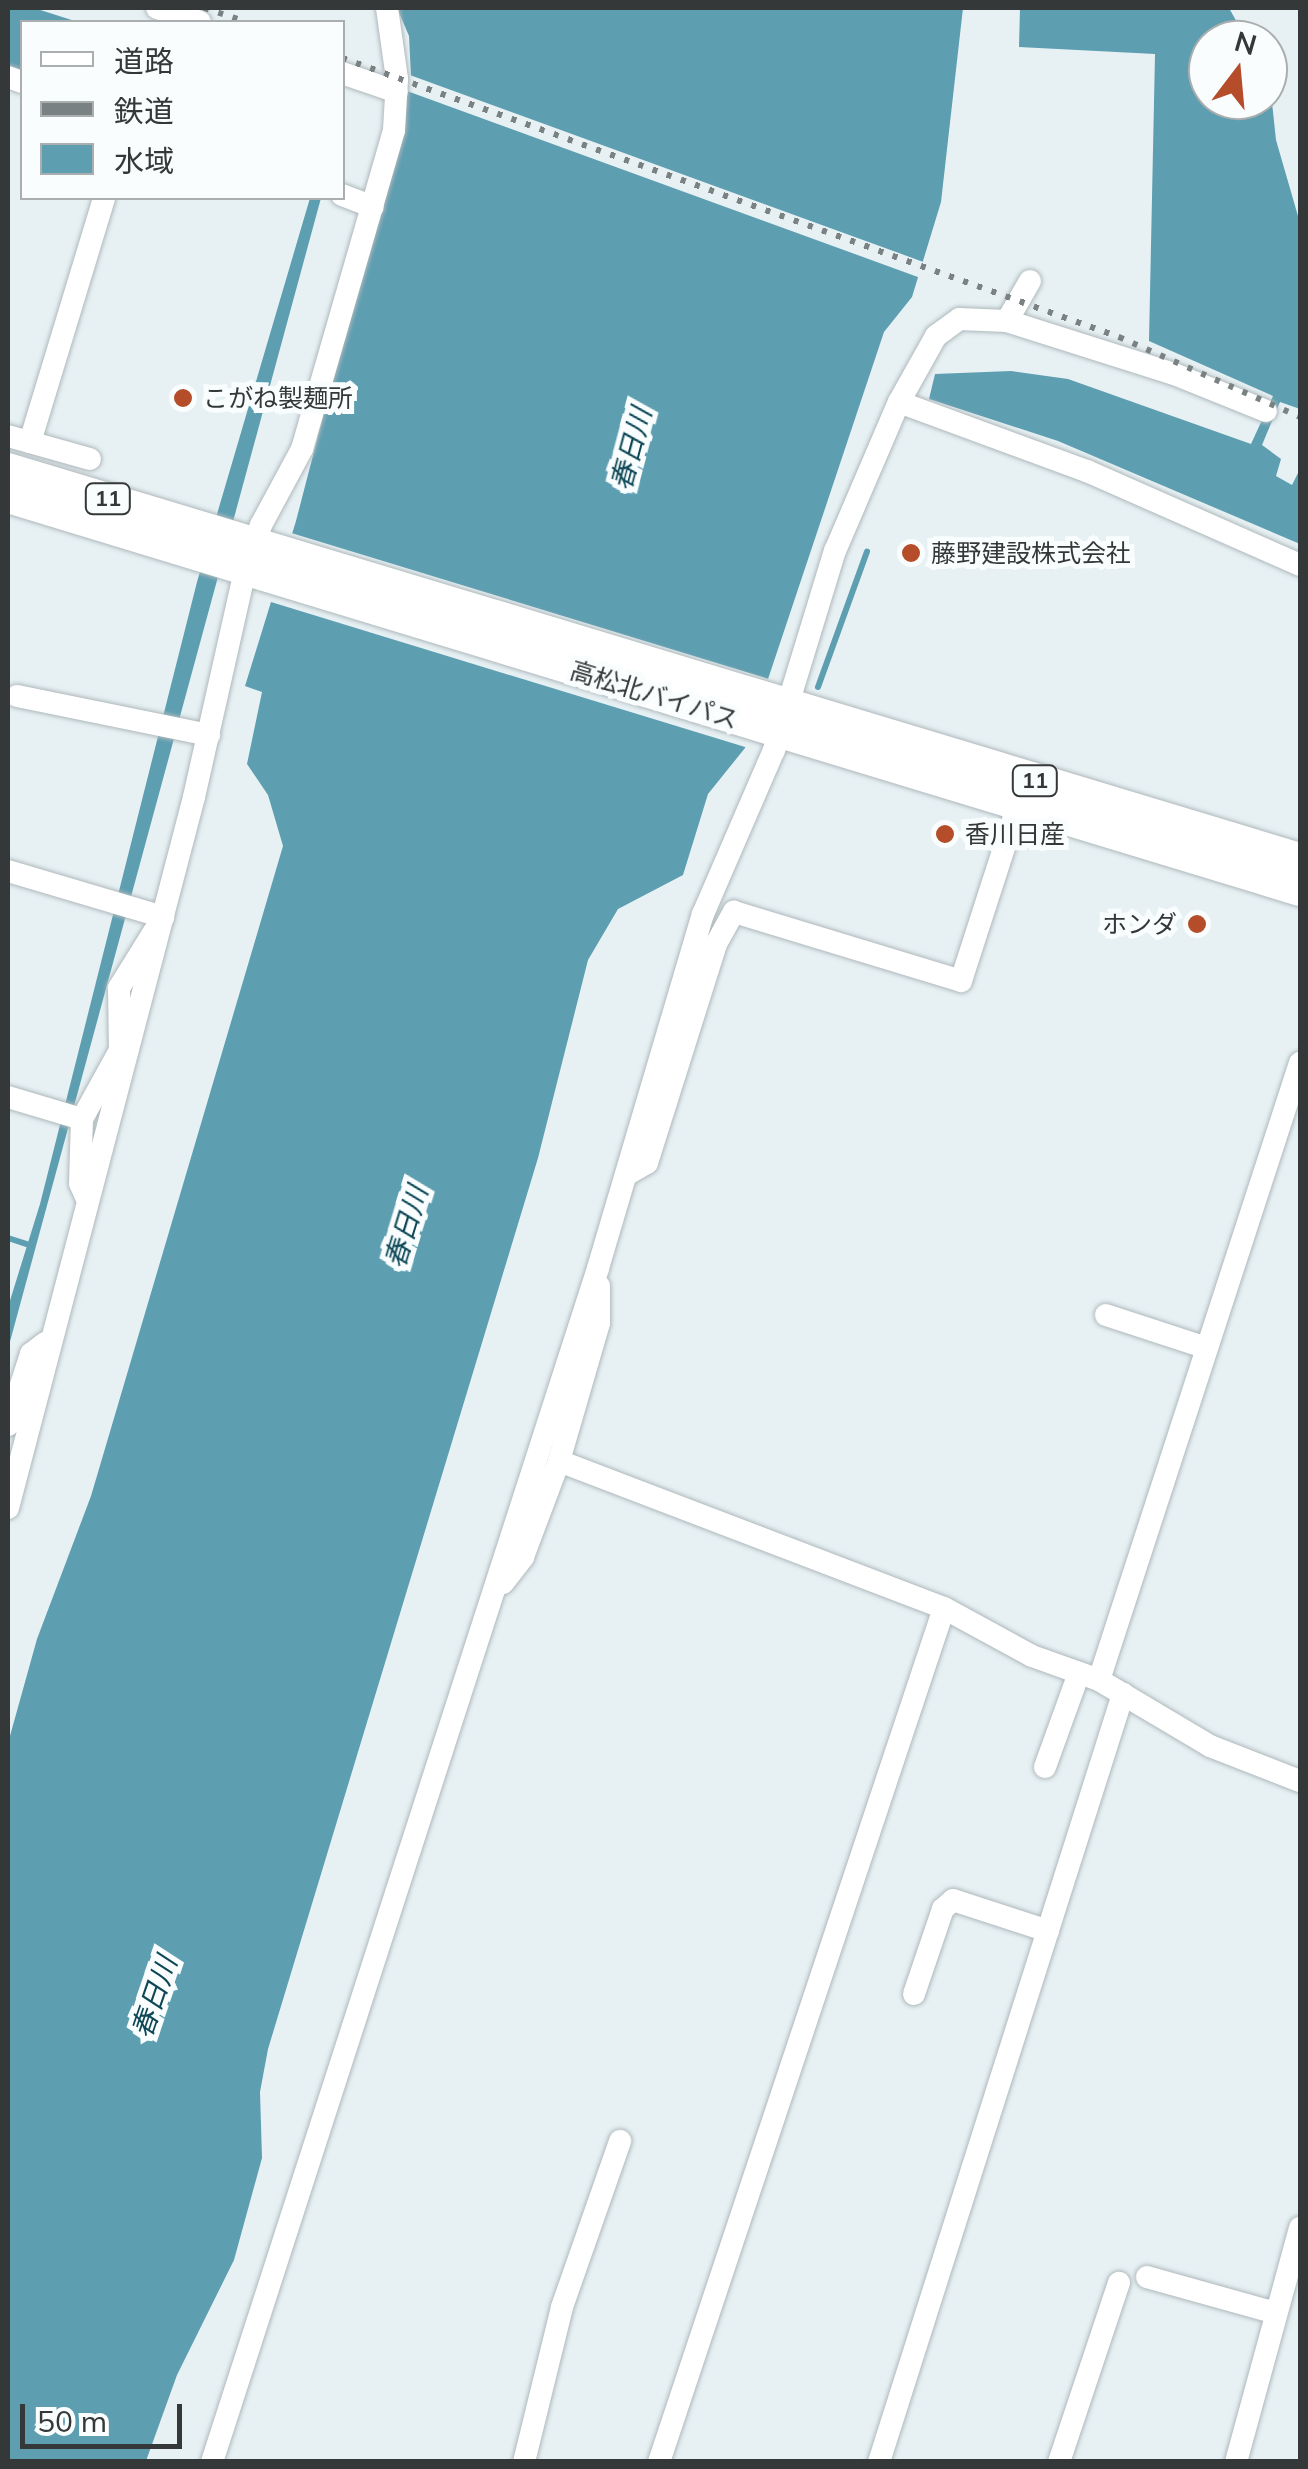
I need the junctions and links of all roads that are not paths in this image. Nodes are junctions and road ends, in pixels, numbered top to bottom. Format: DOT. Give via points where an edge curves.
graph roads {
  1 [pos="157,8"];
  2 [pos="387,8"];
  3 [pos="194,20"];
  4 [pos="345,74"];
  5 [pos="397,92"];
  6 [pos="345,196"];
  7 [pos="103,200"];
  8 [pos="372,207"];
  9 [pos="1030,281"];
  10 [pos="1007,321"];
  11 [pos="899,402"];
  12 [pos="1266,412"];
  13 [pos="18,439"];
  14 [pos="90,459"];
  15 [pos="8,469"];
  16 [pos="8,497"];
  17 [pos="236,553"];
  18 [pos="1300,565"];
  19 [pos="16,696"];
  20 [pos="774,716"];
  21 [pos="209,735"];
  22 [pos="952,772"];
  23 [pos="1018,808"];
  24 [pos="1300,859"];
  25 [pos="8,871"];
  26 [pos="1300,890"];
  27 [pos="163,917"];
  28 [pos="124,1051"];
  29 [pos="1300,1063"];
  30 [pos="8,1097"];
  31 [pos="82,1119"];
  32 [pos="626,1175"];
  33 [pos="88,1202"];
  34 [pos="598,1268"];
  35 [pos="1106,1315"];
  36 [pos="51,1337"];
  37 [pos="1208,1348"];
  38 [pos="8,1425"];
  39 [pos="559,1460"];
  40 [pos="8,1508"];
  41 [pos="494,1593"];
  42 [pos="944,1608"];
  43 [pos="1089,1676"];
  44 [pos="1123,1694"];
  45 [pos="1046,1768"];
  46 [pos="1300,1781"];
  47 [pos="1048,1930"];
  48 [pos="914,1994"];
  49 [pos="620,2141"];
  50 [pos="1300,2228"];
  51 [pos="1147,2276"];
  52 [pos="1118,2283"];
  53 [pos="1276,2312"];
  54 [pos="212,2462"];
  55 [pos="524,2462"];
  56 [pos="659,2462"];
  57 [pos="879,2462"];
  58 [pos="1059,2462"];
  59 [pos="1236,2462"];
  1 -- 3 [label="street"];
  2 -- 5 [label="street"];
  4 -- 5 [label="street"];
  5 -- 8 [label="street"];
  6 -- 8 [label="street"];
  7 -- 13 [label="street"];
  8 -- 17 [label="street" via="302,449"];
  9 -- 10 [label="street"];
  10 -- 11 [label="street" via="945,322"];
  10 -- 12 [label="street" via="1174,374"];
  11 -- 18 [label="street" via="1087,471"];
  11 -- 20 [label="street"];
  13 -- 14 [label="street"];
  15 -- 17 [label="highway, 高松北バイパス / 11"];
  16 -- 17 [label="highway, 高松北バイパス / 11"];
  17 -- 20 [label="highway, 高松北バイパス / 11"];
  17 -- 21 [label="street"];
  19 -- 21 [label="street"];
  20 -- 22 [label="highway, 高松北バイパス / 11"];
  20 -- 32 [label="street" via="703,914"];
  21 -- 27 [label="street"];
  22 -- 23 [label="highway, 高松北バイパス / 11"];
  22 -- 24 [label="highway, 高松北バイパス / 11"];
  23 -- 26 [label="highway, 高松北バイパス / 11"];
  23 -- 32 [label="street" via="961,981 734,912 716,944 647,1163"];
  25 -- 27 [label="street"];
  27 -- 28 [label="street"];
  28 -- 31 [label="street"];
  28 -- 33 [label="street"];
  29 -- 37 [label="street"];
  30 -- 31 [label="street"];
  31 -- 33 [label="street" via="80,1183"];
  32 -- 34 [label="street"];
  33 -- 36 [label="street"];
  34 -- 39 [label="street" via="600,1323"];
  34 -- 41 [label="street"];
  35 -- 37 [label="street"];
  36 -- 38 [label="street" via="31,1354"];
  36 -- 40 [label="street"];
  37 -- 43 [label="street"];
  39 -- 41 [label="street" via="524,1557"];
  39 -- 42 [label="street"];
  41 -- 54 [label="street"];
  42 -- 43 [label="street" via="1032,1656"];
  42 -- 56 [label="street"];
  43 -- 44 [label="street"];
  43 -- 45 [label="street"];
  44 -- 46 [label="street" via="1210,1746"];
  44 -- 47 [label="street"];
  47 -- 48 [label="street" via="953,1900 943,1909"];
  47 -- 57 [label="street"];
  49 -- 55 [label="street" via="562,2308"];
  50 -- 53 [label="street"];
  51 -- 53 [label="street"];
  52 -- 58 [label="street"];
  53 -- 59 [label="street"];
}
